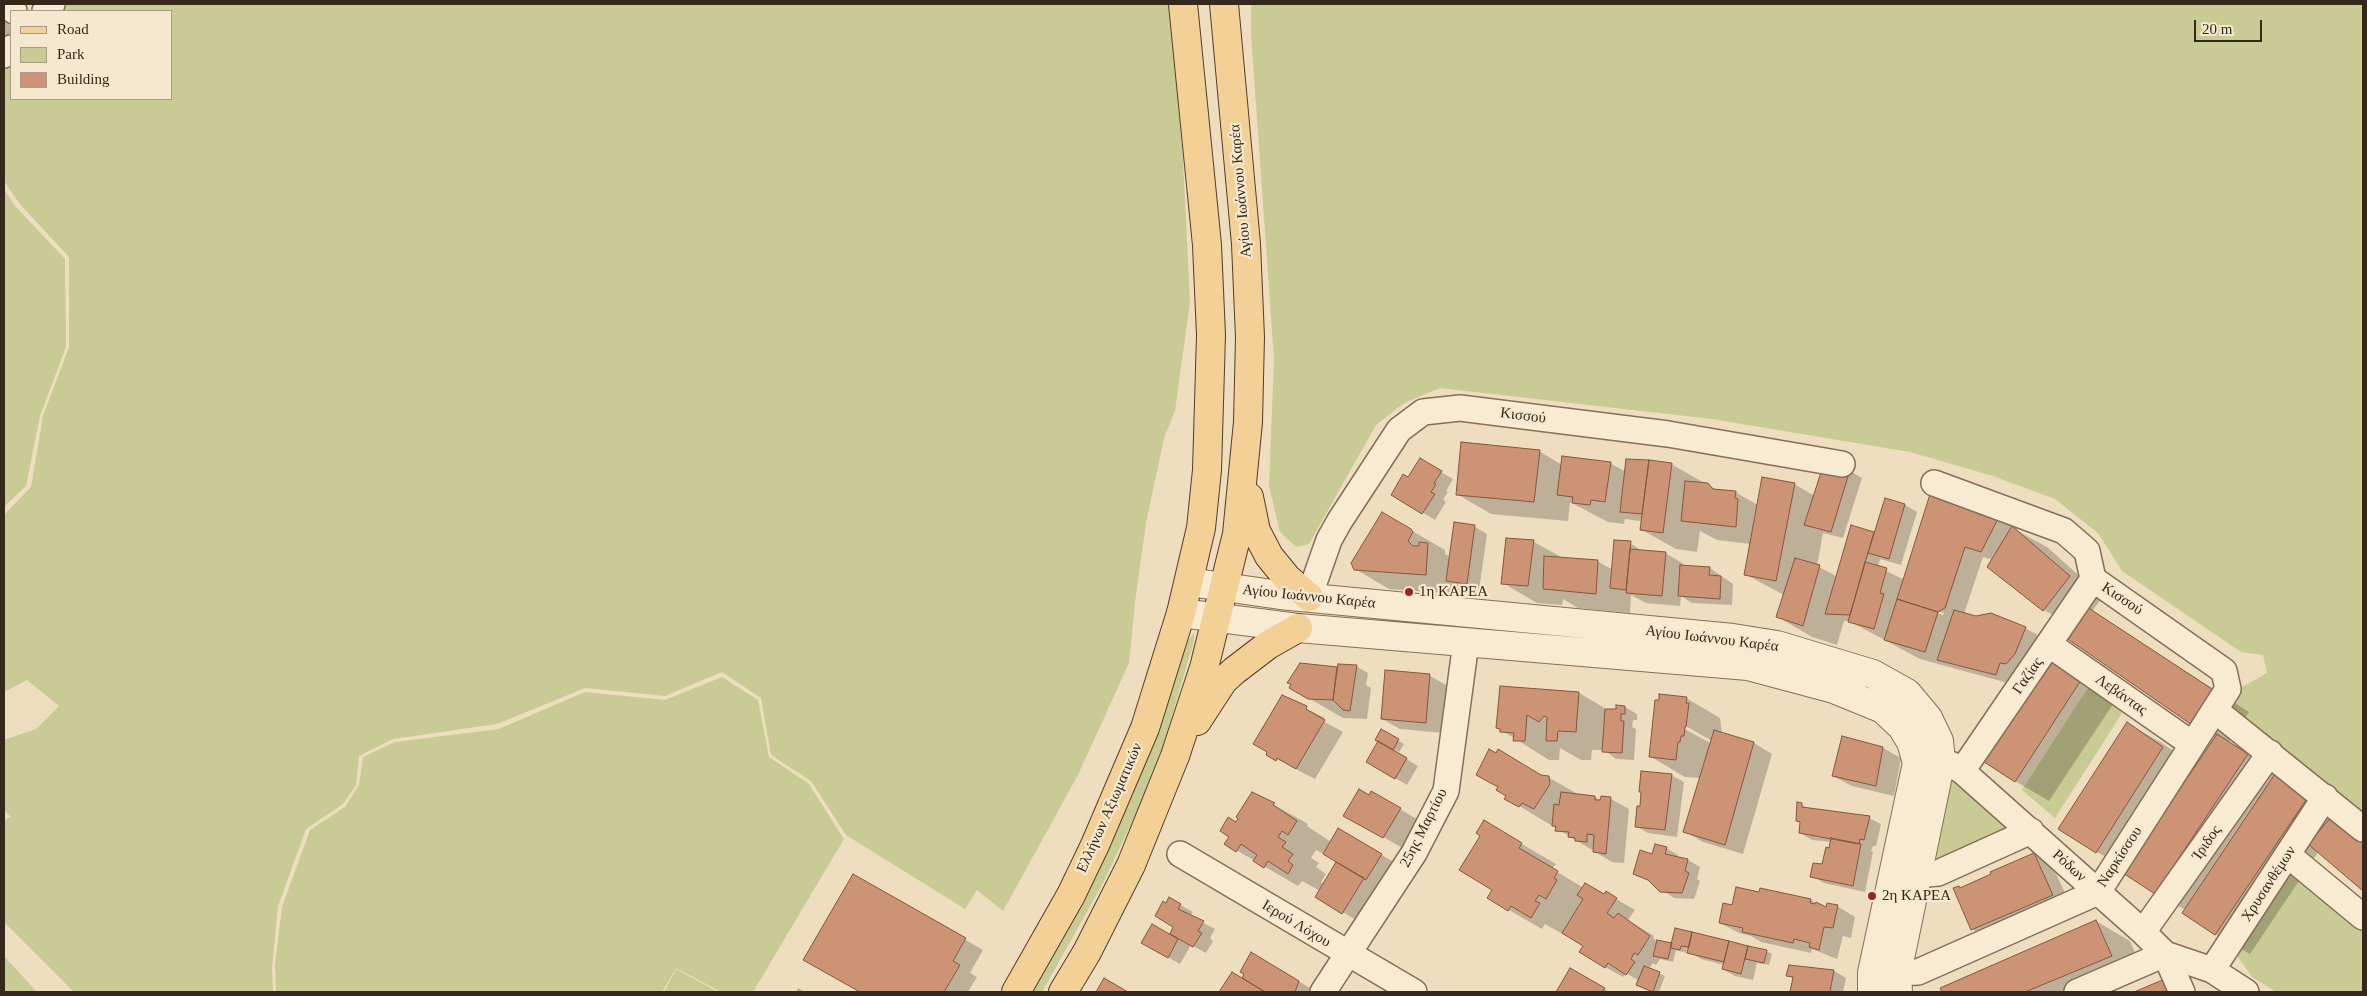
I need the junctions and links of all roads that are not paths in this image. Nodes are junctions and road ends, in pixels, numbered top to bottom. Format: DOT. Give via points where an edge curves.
graph roads {
  1 [pos="1183,4"];
  2 [pos="1224,4"];
  3 [pos="1842,464"];
  4 [pos="1245,476"];
  5 [pos="1934,483"];
  6 [pos="2093,580"];
  7 [pos="1189,582"];
  8 [pos="1226,588"];
  9 [pos="1309,597"];
  10 [pos="1181,613"];
  11 [pos="1217,619"];
  12 [pos="1298,628"];
  13 [pos="1466,642"];
  14 [pos="2050,645"];
  15 [pos="2228,689"];
  16 [pos="2216,710"];
  17 [pos="2192,744"];
  18 [pos="2270,753"];
  19 [pos="1175,756"];
  20 [pos="1940,765"];
  21 [pos="2325,797"];
  22 [pos="2363,829"];
  23 [pos="2031,831"];
  24 [pos="1180,854"];
  25 [pos="2288,855"];
  26 [pos="1918,875"];
  27 [pos="2098,892"];
  28 [pos="2363,916"];
  29 [pos="2143,932"];
  30 [pos="1346,954"];
  31 [pos="2165,954"];
  32 [pos="2212,970"];
  33 [pos="1897,983"];
  34 [pos="1016,992"];
  35 [pos="1063,992"];
  36 [pos="1323,992"];
  37 [pos="1414,992"];
  38 [pos="1872,992"];
  39 [pos="2077,992"];
  40 [pos="2182,992"];
  41 [pos="2246,992"];
  1 -- 7 [label="main road" via="1207,245 1211,335 1207,470 1201,528"];
  2 -- 4 [label="main road, Αγίου Ιωάννου Καρέα" via="1246,244 1250,337"];
  3 -- 9 [label="street, Κισσού" via="1668,434 1460,408 1423,412 1399,430 1340,522 1329,540"];
  4 -- 8 [label="main road, Αγίου Ιωάννου Καρέα" via="1238,534"];
  4 -- 9 [label="main road" via="1256,531 1269,556"];
  5 -- 6 [label="street, Κισσού" via="2064,531 2087,551"];
  6 -- 14 [label="street, Γαζίας"];
  6 -- 15 [label="street, Κισσού" via="2224,672"];
  7 -- 8 [label="street, Αγίου Ιωάννου Καρέα"];
  7 -- 10 [label="main road"];
  8 -- 9 [label="street, Αγίου Ιωάννου Καρέα"];
  8 -- 11 [label="main road, Αγίου Ιωάννου Καρέα"];
  9 -- 20 [label="street, Αγίου Ιωάννου Καρέα" via="1733,638 1776,645 1873,674 1907,693 1928,718 1939,742"];
  10 -- 11 [label="street, Αγίου Ιωάννου Καρέα"];
  10 -- 34 [label="main road, Ελλήνων Αξιωματικών" via="1145,728 1095,845"];
  11 -- 12 [label="street, Αγίου Ιωάννου Καρέα"];
  11 -- 19 [label="main road"];
  12 -- 13 [label="street, Αγίου Ιωάννου Καρέα"];
  12 -- 19 [label="main road" via="1246,660 1223,681"];
  13 -- 20 [label="street, Αγίου Ιωάννου Καρέα" via="1748,666 1824,687 1883,709 1902,727 1911,742"];
  13 -- 30 [label="street, 25ης Μαρτίου" via="1446,791 1414,853"];
  14 -- 17 [label="street, Λεβάντας"];
  14 -- 20 [label="street, Γαζίας"];
  15 -- 16 [label="street, Ναρκίσσου"];
  16 -- 17 [label="street, Ναρκίσσου"];
  16 -- 18 [label="street"];
  17 -- 27 [label="street, Ναρκίσσου"];
  18 -- 21 [label="street"];
  18 -- 29 [label="street, Ίριδος"];
  19 -- 35 [label="main road" via="1131,866"];
  20 -- 23 [label="street, Ρόδων"];
  20 -- 26 [label="street, Αγίου Ιωάννου Καρέα"];
  20 -- 38 [label="street, Αγίου Ιωάννου Καρέα" via="1872,973"];
  21 -- 22 [label="street"];
  21 -- 25 [label="street, Χρυσανθέμων"];
  23 -- 26 [label="street" via="1938,873"];
  23 -- 27 [label="street, Ρόδων"];
  24 -- 30 [label="street, Ιερού Λόχου"];
  25 -- 28 [label="street"];
  25 -- 32 [label="street, Χρυσανθέμων"];
  26 -- 33 [label="street, Αγίου Ιωάννου Καρέα"];
  27 -- 29 [label="street, Ρόδων"];
  27 -- 33 [label="street, Ναρκίσσου"];
  29 -- 31 [label="street, Ρόδων"];
  30 -- 36 [label="street, 25ης Μαρτίου"];
  30 -- 37 [label="street, Ιερού Λόχου"];
  31 -- 32 [label="street, Ρόδων"];
  31 -- 39 [label="street"];
  31 -- 40 [label="street"];
  32 -- 41 [label="street, Ρόδων"];
}
